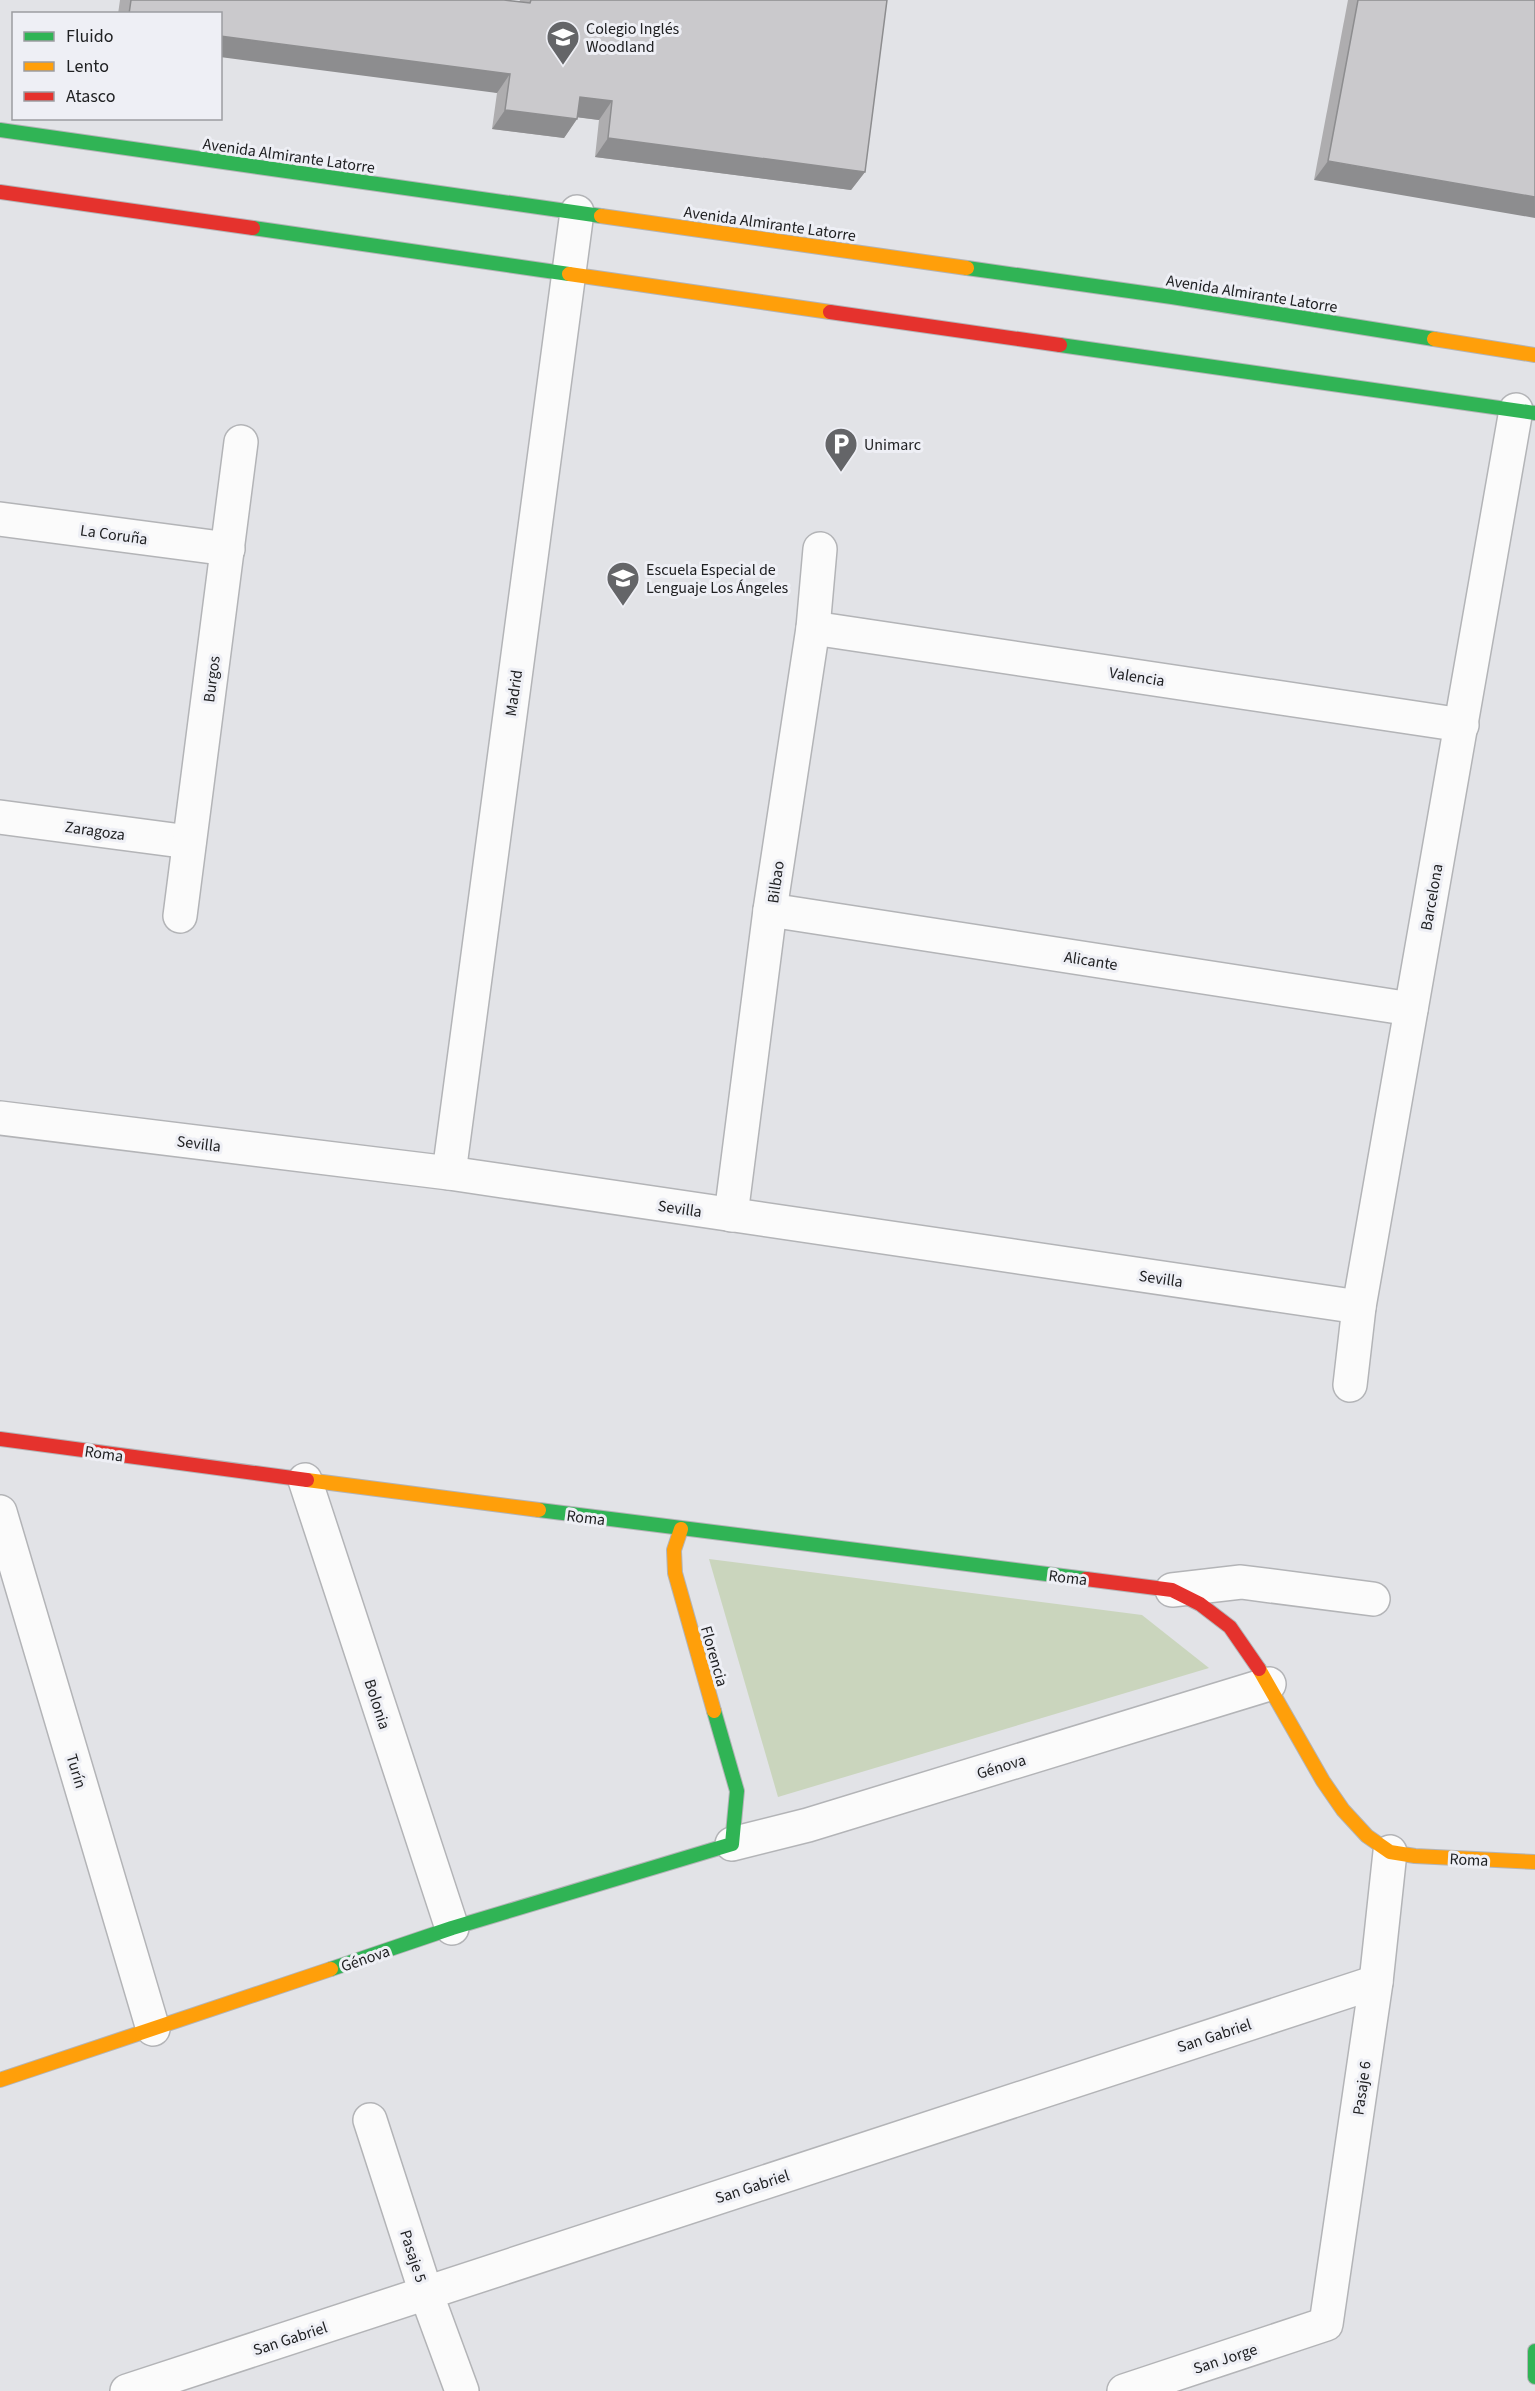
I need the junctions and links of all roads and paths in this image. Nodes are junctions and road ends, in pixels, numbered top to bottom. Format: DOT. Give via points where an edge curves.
graph roads {
  1 [pos="0,130"];
  2 [pos="0,192"];
  3 [pos="577,212"];
  4 [pos="569,272"];
  5 [pos="1535,355"];
  6 [pos="1526,411"];
  7 [pos="242,442"];
  8 [pos="0,519"];
  9 [pos="228,549"];
  10 [pos="820,549"];
  11 [pos="813,628"];
  12 [pos="1462,725"];
  13 [pos="0,817"];
  14 [pos="189,842"];
  15 [pos="771,910"];
  16 [pos="180,916"];
  17 [pos="1411,1010"];
  18 [pos="0,1119"];
  19 [pos="449,1173"];
  20 [pos="731,1215"];
  21 [pos="1359,1307"];
  22 [pos="1350,1385"];
  23 [pos="0,1439"];
  24 [pos="305,1480"];
  25 [pos="0,1512"];
  26 [pos="681,1529"];
  27 [pos="1172,1590"];
  28 [pos="1373,1599"];
  29 [pos="1269,1684"];
  30 [pos="732,1844"];
  31 [pos="1390,1852"];
  32 [pos="1535,1862"];
  33 [pos="452,1928"];
  34 [pos="1377,1982"];
  35 [pos="153,2029"];
  36 [pos="0,2080"];
  37 [pos="370,2120"];
  38 [pos="426,2293"];
  39 [pos="1326,2324"];
  40 [pos="1535,2351"];
  41 [pos="1535,2377"];
  42 [pos="127,2391"];
  43 [pos="462,2391"];
  44 [pos="1124,2391"];
  1 -- 3 [label="main road, Avenida Almirante Latorre"];
  2 -- 4 [label="main road"];
  3 -- 4 [label="street, Madrid"];
  3 -- 5 [label="main road, Avenida Almirante Latorre" via="1172,297"];
  4 -- 6 [label="main road"];
  4 -- 19 [label="street, Madrid"];
  6 -- 12 [label="street, Barcelona"];
  7 -- 9 [label="street, Burgos"];
  8 -- 9 [label="street, La Coruña"];
  9 -- 14 [label="street, Burgos"];
  10 -- 11 [label="street, Bilbao"];
  11 -- 12 [label="street, Valencia"];
  11 -- 15 [label="street, Bilbao"];
  12 -- 17 [label="street, Barcelona"];
  13 -- 14 [label="street, Zaragoza"];
  14 -- 16 [label="street, Burgos"];
  15 -- 17 [label="street, Alicante"];
  15 -- 20 [label="street, Bilbao"];
  17 -- 21 [label="street, Barcelona"];
  18 -- 19 [label="street, Sevilla"];
  19 -- 20 [label="street, Sevilla"];
  20 -- 21 [label="street, Sevilla"];
  21 -- 22 [label="street, Barcelona"];
  23 -- 24 [label="main road, Roma"];
  24 -- 26 [label="main road, Roma"];
  24 -- 33 [label="street, Bolonia"];
  25 -- 35 [label="street, Turín"];
  26 -- 27 [label="main road, Roma"];
  26 -- 30 [label="main road, Florencia" via="674,1550 675,1573 737,1791"];
  27 -- 28 [label="street, Roma" via="1241,1582"];
  27 -- 29 [label="main road, Roma" via="1200,1604 1230,1627"];
  29 -- 30 [label="street, Génova" via="808,1825"];
  29 -- 31 [label="main road, Roma" via="1343,1810 1367,1836"];
  30 -- 33 [label="main road, Génova"];
  31 -- 32 [label="main road, Roma"];
  31 -- 34 [label="street, Pasaje 6"];
  33 -- 35 [label="main road, Génova"];
  34 -- 38 [label="street, San Gabriel"];
  34 -- 39 [label="street, Pasaje 6"];
  35 -- 36 [label="main road, Génova"];
  37 -- 38 [label="street, Pasaje 5"];
  38 -- 42 [label="street, San Gabriel"];
  38 -- 43 [label="street, Pasaje 5"];
  39 -- 44 [label="street, San Jorge"];
  40 -- 41 [label="main road"];
}
